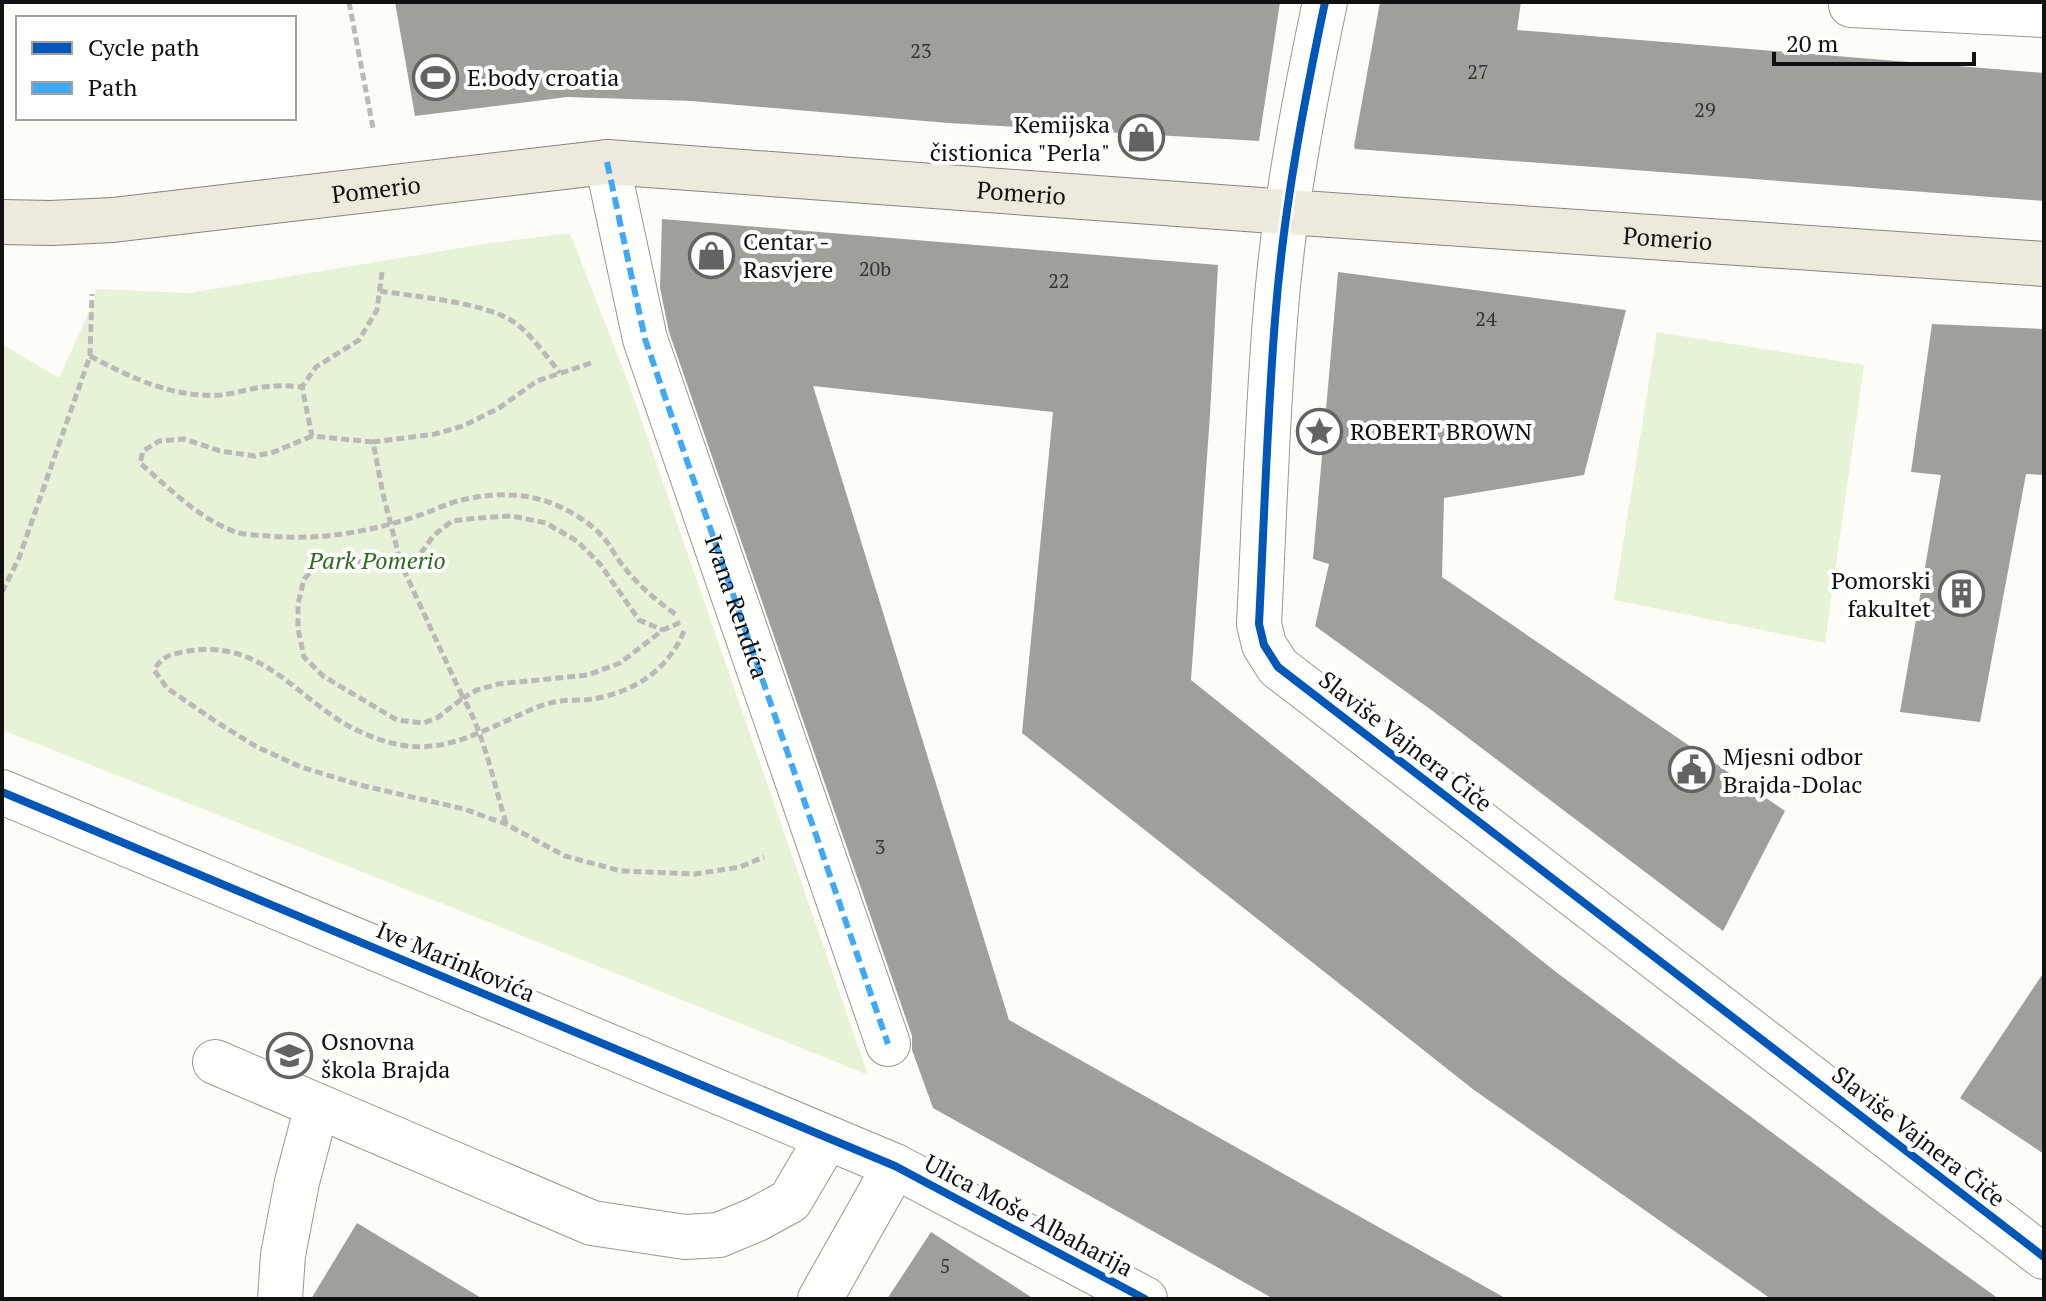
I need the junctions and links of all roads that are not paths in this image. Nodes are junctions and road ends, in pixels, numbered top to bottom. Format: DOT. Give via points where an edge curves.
graph roads {
  1 [pos="1325,2"];
  2 [pos="1851,5"];
  3 [pos="2044,15"];
  4 [pos="607,162"];
  5 [pos="1287,212"];
  6 [pos="2,222"];
  7 [pos="2044,264"];
  8 [pos="2,792"];
  9 [pos="888,1044"];
  10 [pos="215,1062"];
  11 [pos="317,1106"];
  12 [pos="827,1138"];
  13 [pos="895,1166"];
  14 [pos="2044,1257"];
  15 [pos="280,1299"];
  16 [pos="820,1299"];
  17 [pos="1145,1299"];
  1 -- 5 [label="street, Slaviše Vajnera Čiče"];
  2 -- 3 [label="street"];
  4 -- 5 [label="main road, Pomerio"];
  4 -- 6 [label="main road, Pomerio" via="113,220"];
  4 -- 9 [label="street, Ivana Rendića" via="645,339"];
  5 -- 7 [label="main road, Pomerio"];
  5 -- 14 [label="street, Slaviše Vajnera Čiče" via="1275,320 1259,624 1278,667"];
  8 -- 12 [label="street, Ive Marinkovića"];
  10 -- 11 [label="street"];
  11 -- 12 [label="street" via="592,1223 685,1237 719,1235 790,1201"];
  11 -- 15 [label="street" via="297,1182"];
  12 -- 13 [label="street, Ive Marinkovića"];
  13 -- 16 [label="street"];
  13 -- 17 [label="street, Ulica Moše Albaharija"];
}
